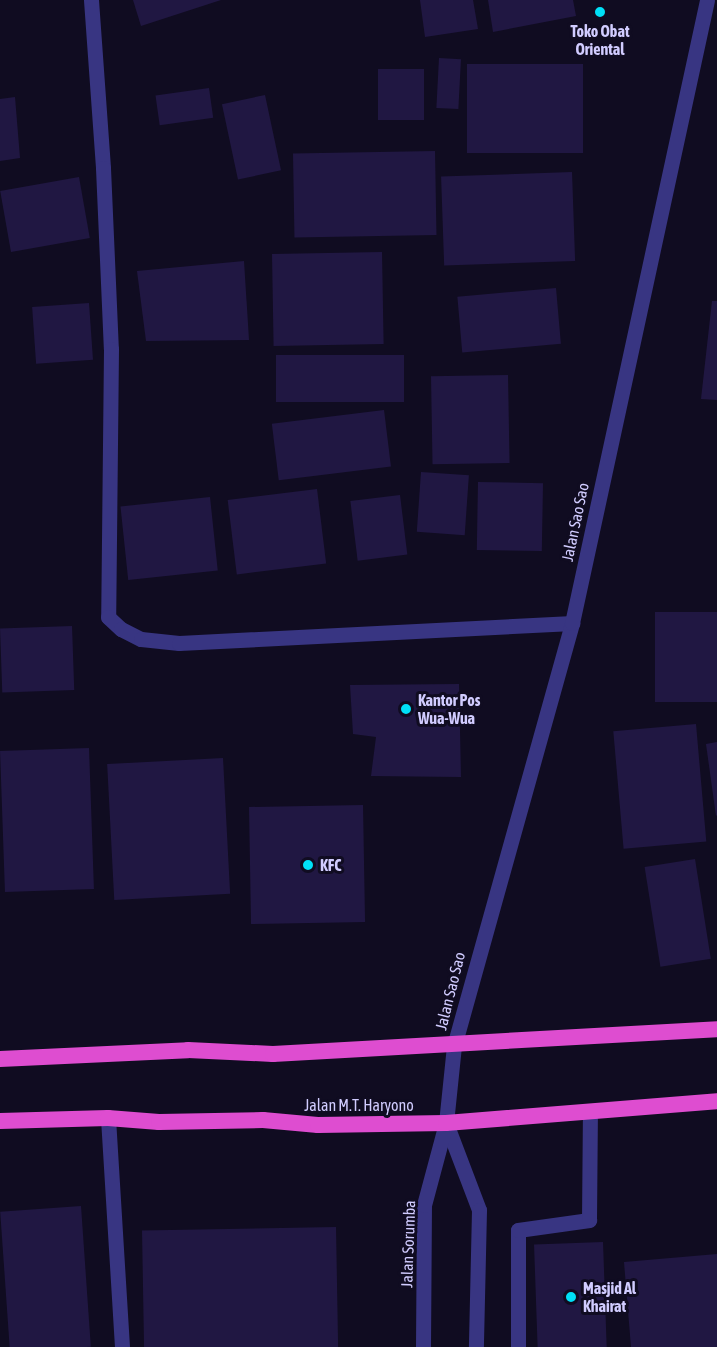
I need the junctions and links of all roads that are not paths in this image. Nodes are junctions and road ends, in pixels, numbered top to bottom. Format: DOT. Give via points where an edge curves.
graph roads {
  1 [pos="90,0"];
  2 [pos="706,0"];
  3 [pos="572,622"];
  4 [pos="717,1029"];
  5 [pos="454,1046"];
  6 [pos="0,1059"];
  7 [pos="717,1101"];
  8 [pos="590,1110"];
  9 [pos="108,1118"];
  10 [pos="0,1121"];
  11 [pos="446,1123"];
  12 [pos="122,1347"];
  13 [pos="423,1347"];
  14 [pos="476,1347"];
  15 [pos="518,1347"];
  1 -- 3 [label="street" via="111,349 108,616 121,629 141,639 179,643"];
  2 -- 3 [label="street, Jalan Sao Sao"];
  3 -- 5 [label="street, Jalan Sao Sao"];
  4 -- 5 [label="highway"];
  5 -- 6 [label="highway" via="273,1054 188,1050"];
  5 -- 11 [label="street, Jalan Sao Sao"];
  7 -- 8 [label="highway, Jalan M.T. Haryono"];
  8 -- 11 [label="highway, Jalan M.T. Haryono"];
  8 -- 15 [label="street" via="589,1220 518,1230"];
  9 -- 10 [label="highway, Jalan M.T. Haryono"];
  9 -- 11 [label="highway, Jalan M.T. Haryono" via="159,1122 263,1120 318,1125"];
  9 -- 12 [label="street"];
  11 -- 13 [label="street, Jalan Sorumba" via="424,1206"];
  11 -- 14 [label="street" via="479,1210"];
}
